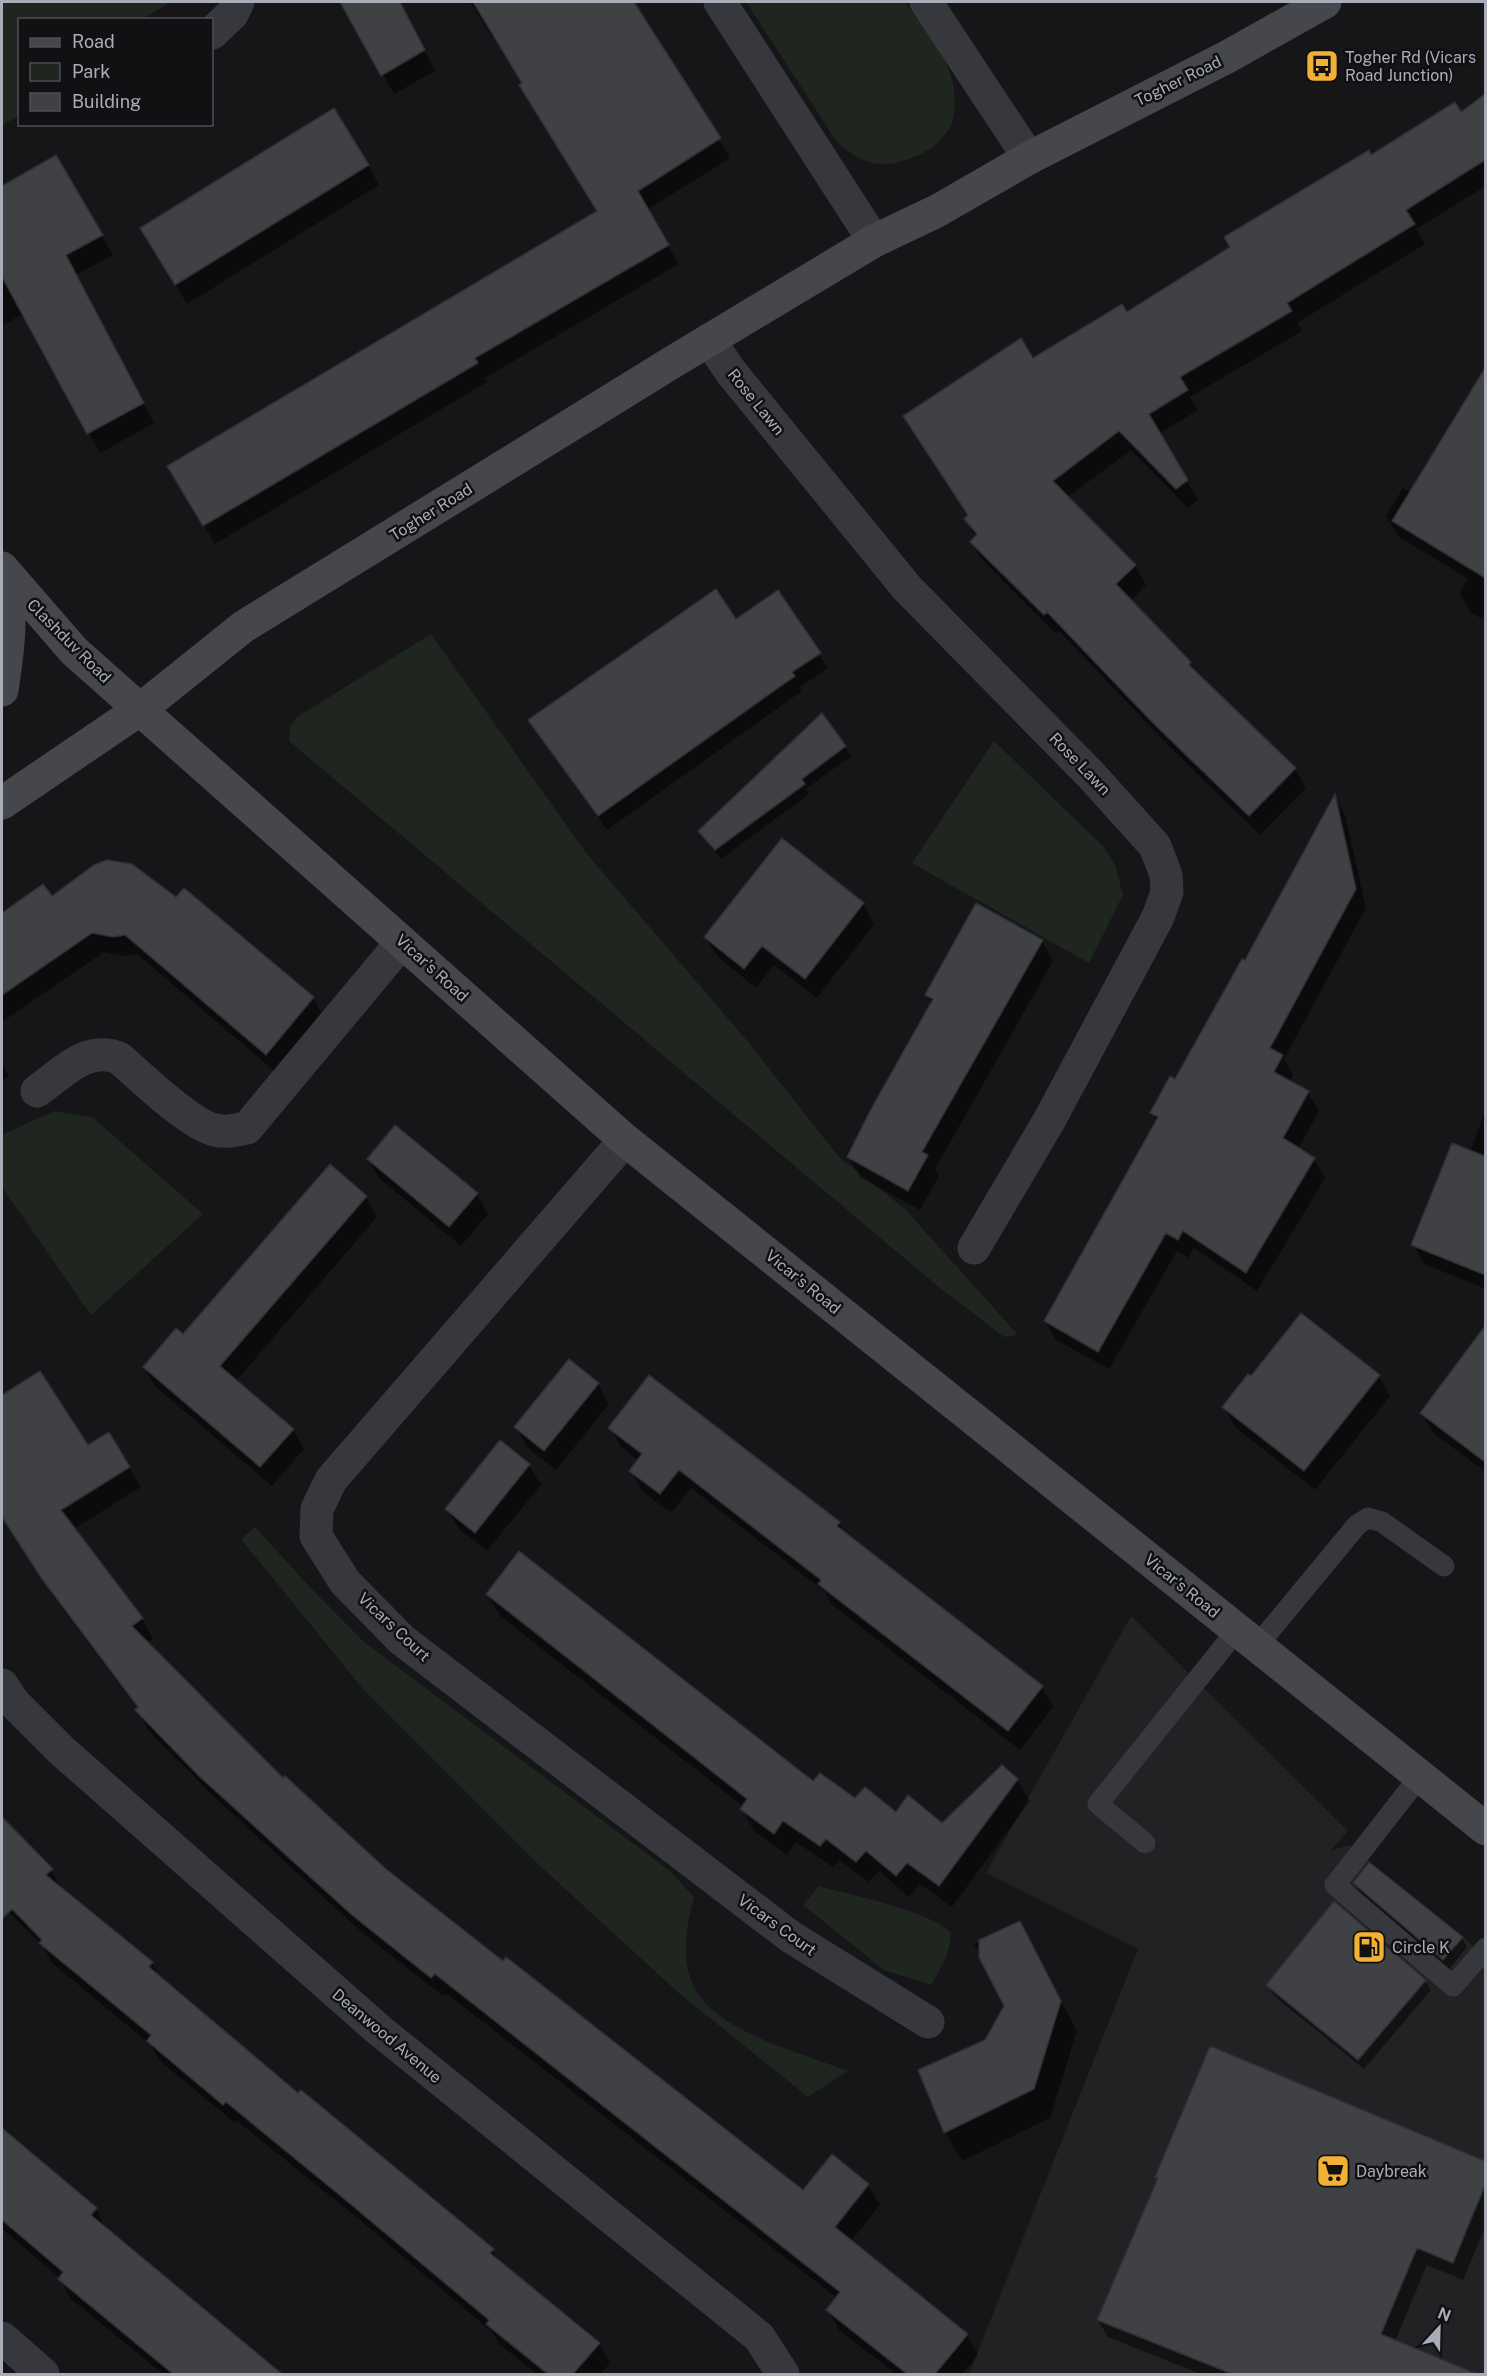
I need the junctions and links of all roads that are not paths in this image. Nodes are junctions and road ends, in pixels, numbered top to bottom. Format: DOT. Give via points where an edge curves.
graph roads {
  1 [pos="237,2"];
  2 [pos="720,2"];
  3 [pos="926,2"];
  4 [pos="1324,2"];
  5 [pos="213,32"];
  6 [pos="1029,158"];
  7 [pos="874,241"];
  8 [pos="709,340"];
  9 [pos="2,568"];
  10 [pos="2,574"];
  11 [pos="2,690"];
  12 [pos="141,708"];
  13 [pos="2,803"];
  14 [pos="402,942"];
  15 [pos="37,1091"];
  16 [pos="625,1140"];
  17 [pos="974,1248"];
  18 [pos="1444,1566"];
  19 [pos="1247,1638"];
  20 [pos="2,1685"];
  21 [pos="1420,1776"];
  22 [pos="1485,1829"];
  23 [pos="1145,1843"];
  24 [pos="1485,1948"];
  25 [pos="928,2022"];
  26 [pos="2,2338"];
  27 [pos="43,2374"];
  28 [pos="783,2374"];
  1 -- 5 [label="street" via="232,14"];
  2 -- 7 [label="street"];
  3 -- 6 [label="street"];
  4 -- 6 [label="street, Togher Road" via="1227,57"];
  6 -- 7 [label="street, Togher Road" via="937,211"];
  7 -- 8 [label="street, Togher Road"];
  8 -- 12 [label="street, Togher Road" via="243,627"];
  8 -- 17 [label="street, Rose Lawn" via="907,588 1091,775 1155,846 1166,875 1166,895 1158,916 1050,1119"];
  9 -- 12 [label="street, Clashduv Road" via="74,651"];
  10 -- 11 [label="street" via="9,611"];
  12 -- 13 [label="street, Togher Road"];
  12 -- 14 [label="street, Vicar's Road"];
  14 -- 15 [label="street" via="247,1128 213,1130 195,1121 119,1058 105,1052 87,1055"];
  14 -- 16 [label="street, Vicar's Road"];
  16 -- 19 [label="street, Vicar's Road"];
  16 -- 25 [label="street, Vicars Court" via="331,1480 317,1509 316,1536 345,1582 402,1640 791,1937"];
  18 -- 19 [label="lane" via="1382,1522 1368,1518"];
  19 -- 21 [label="street, Vicar's Road"];
  19 -- 23 [label="lane" via="1098,1804"];
  20 -- 28 [label="street, Deanwood Avenue" via="53,1743 379,2030 759,2337"];
  21 -- 22 [label="street, Vicar's Road"];
  21 -- 24 [label="lane" via="1335,1885 1453,1986"];
  26 -- 27 [label="street"];
}
